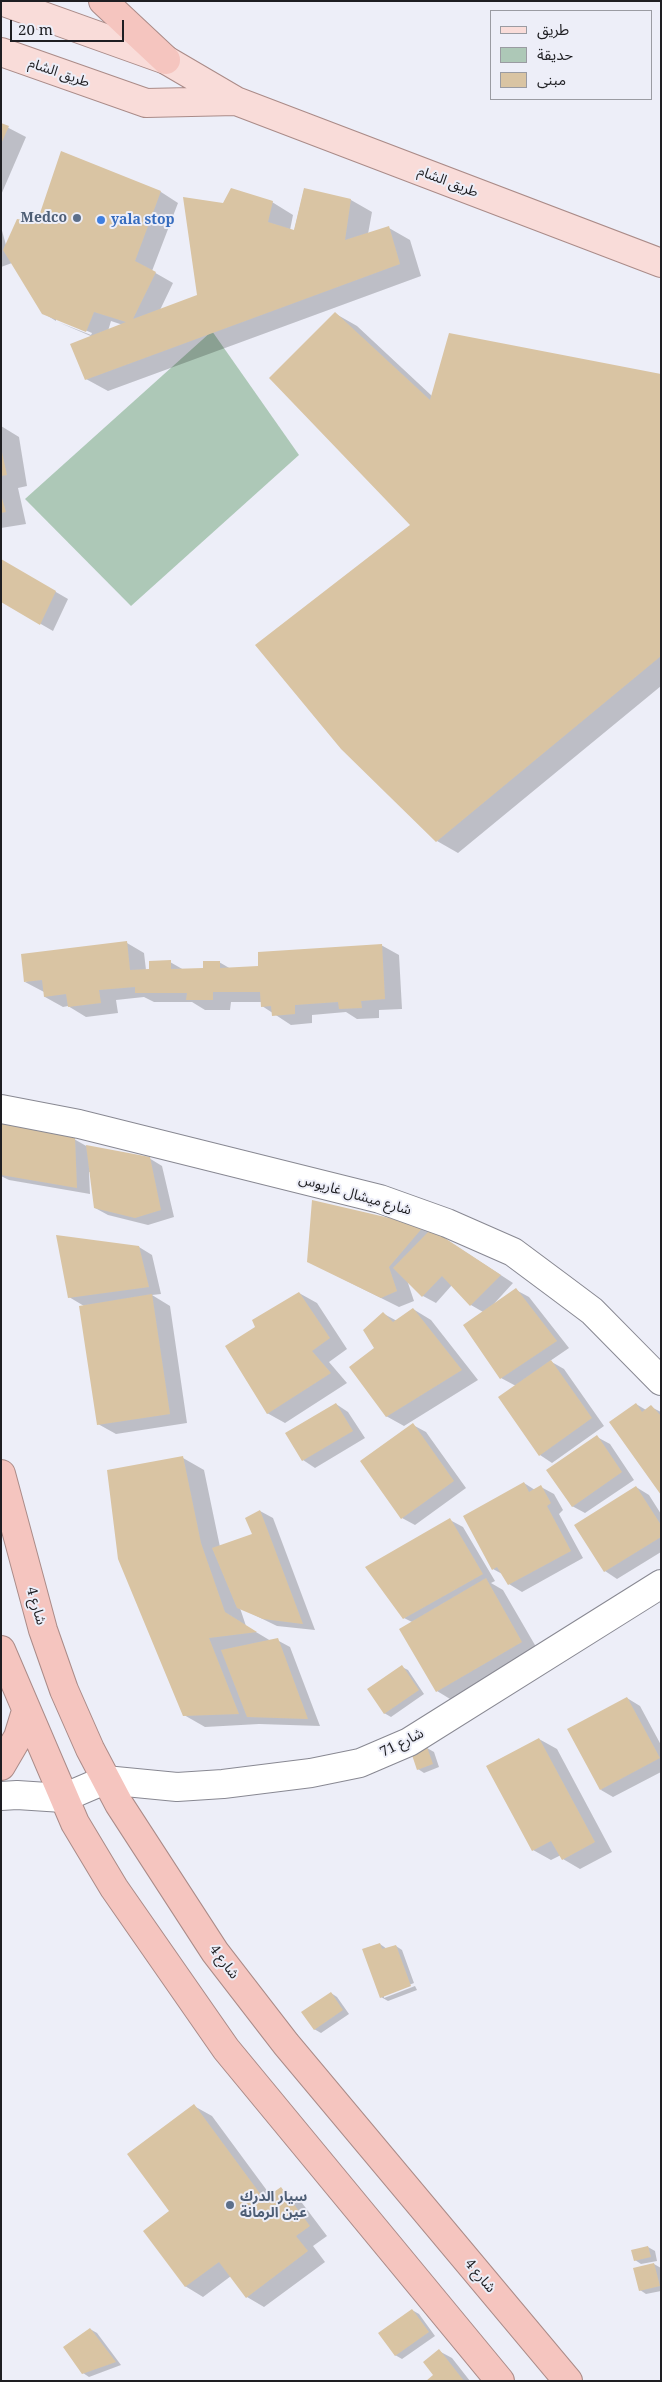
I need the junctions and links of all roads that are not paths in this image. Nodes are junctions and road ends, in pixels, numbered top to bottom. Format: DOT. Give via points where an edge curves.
graph roads {
  1 [pos="103,1"];
  2 [pos="1,2"];
  3 [pos="1,52"];
  4 [pos="166,60"];
  5 [pos="236,101"];
  6 [pos="661,263"];
  7 [pos="1,1109"];
  8 [pos="661,1381"];
  9 [pos="1,1474"];
  10 [pos="661,1584"];
  11 [pos="1,1650"];
  12 [pos="26,1711"];
  13 [pos="1,1766"];
  14 [pos="105,1780"];
  15 [pos="1,1796"];
  16 [pos="63,1798"];
  17 [pos="500,2381"];
  18 [pos="568,2381"];
  1 -- 4 [label="highway"];
  2 -- 4 [label="main road, طريق الشام"];
  3 -- 5 [label="main road, طريق الشام" via="146,103"];
  4 -- 5 [label="main road, طريق الشام"];
  5 -- 6 [label="main road, طريق الشام"];
  7 -- 8 [label="street, شارع ميشال غاريوس" via="79,1124 380,1199 447,1223 513,1252 592,1311"];
  9 -- 14 [label="highway, شارع 4" via="43,1630 64,1690"];
  10 -- 14 [label="street, شارع 71" via="409,1742 360,1763 311,1773 177,1787"];
  11 -- 12 [label="highway"];
  12 -- 13 [label="highway" via="18,1737"];
  12 -- 16 [label="highway"];
  14 -- 16 [label="street"];
  14 -- 18 [label="highway, شارع 4" via="215,1952 293,2052"];
  15 -- 16 [label="street"];
  16 -- 17 [label="highway" via="114,1888 226,2049"];
}
